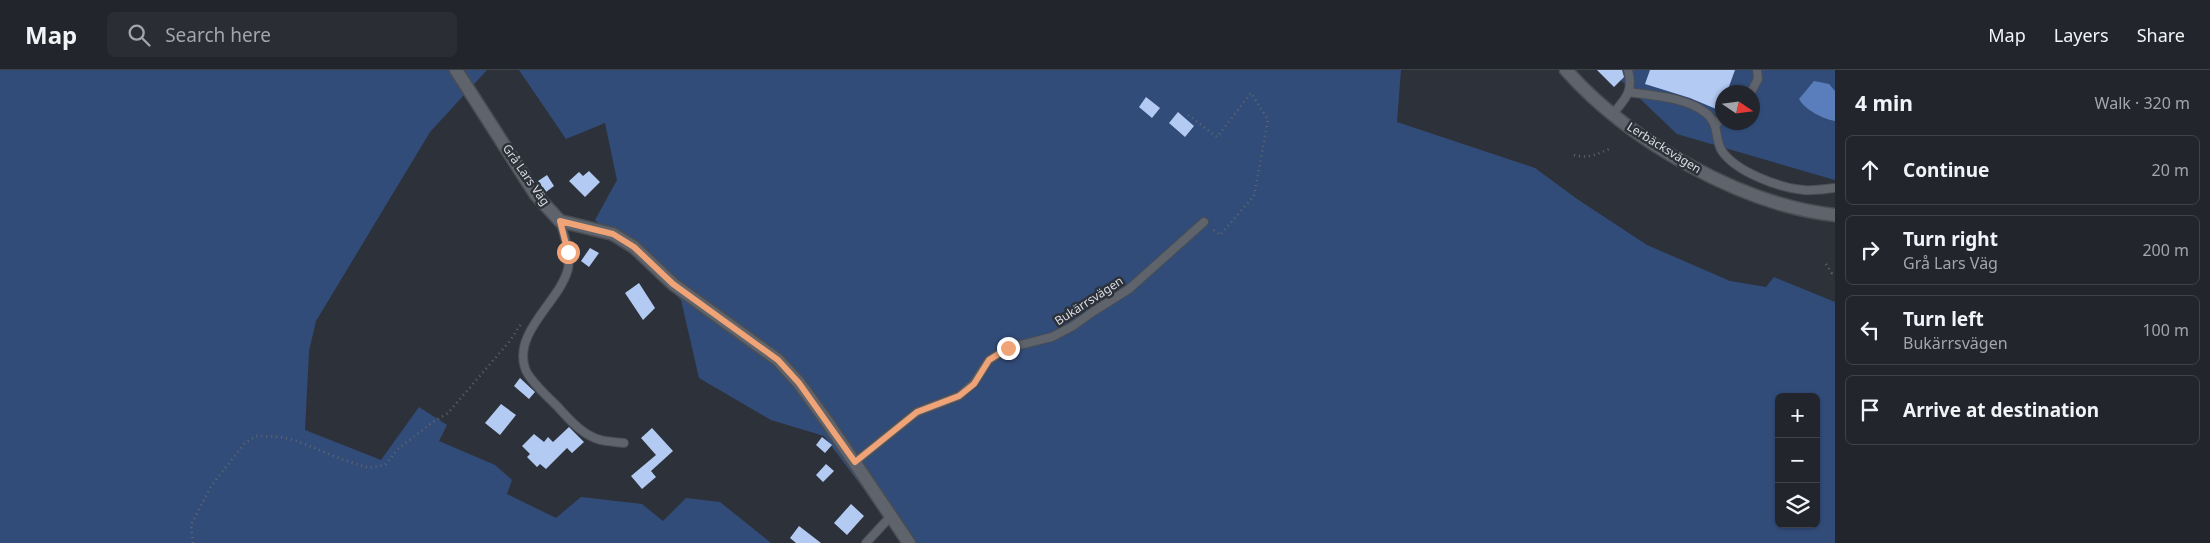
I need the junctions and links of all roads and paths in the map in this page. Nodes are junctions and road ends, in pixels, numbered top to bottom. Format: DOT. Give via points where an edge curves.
graph roads {
  1 [pos="456,70"];
  2 [pos="1566,70"];
  3 [pos="1628,70"];
  4 [pos="1758,70"];
  5 [pos="1755,85"];
  6 [pos="1629,92"];
  7 [pos="1188,115"];
  8 [pos="1612,116"];
  9 [pos="1715,124"];
  10 [pos="1717,130"];
  11 [pos="1611,148"];
  12 [pos="1574,155"];
  13 [pos="1835,188"];
  14 [pos="1835,215"];
  15 [pos="560,221"];
  16 [pos="1204,222"];
  17 [pos="1826,264"];
  18 [pos="1835,271"];
  19 [pos="524,320"];
  20 [pos="624,443"];
  21 [pos="855,462"];
  22 [pos="890,517"];
  23 [pos="193,543"];
  24 [pos="866,543"];
  25 [pos="909,543"];
  1 -- 15 [label="street, Grå Lars Väg" via="536,195"];
  2 -- 8 [label="street, Lerbäcksvägen"];
  3 -- 6 [label="lane"];
  4 -- 5 [label="lane"];
  6 -- 8 [label="lane"];
  6 -- 9 [label="lane" via="1668,98 1697,107"];
  7 -- 16 [label="path" via="1217,137 1252,93 1268,120 1254,196 1220,235"];
  8 -- 14 [label="street, Lerbäcksvägen" via="1672,156 1706,174 1773,201"];
  10 -- 13 [label="lane" via="1721,150 1742,169 1788,187 1804,190"];
  11 -- 12 [label="path" via="1583,158"];
  15 -- 20 [label="lane" via="567,246 568,270 526,340 523,354 525,369 569,419 585,432 600,440"];
  15 -- 21 [label="street" via="613,234 634,247 673,284 778,360 799,383"];
  16 -- 21 [label="lane, Bukärrsvägen" via="1129,289 1059,333 1008,348 989,360 974,384 959,396 917,412"];
  17 -- 18 [label="path" via="1832,273"];
  19 -- 23 [label="path" via="448,413 398,449 385,465 369,468 281,437 256,436 244,444 211,486 191,525"];
  21 -- 22 [label="street" via="886,506"];
  22 -- 24 [label="lane"];
  22 -- 25 [label="street"];
}
